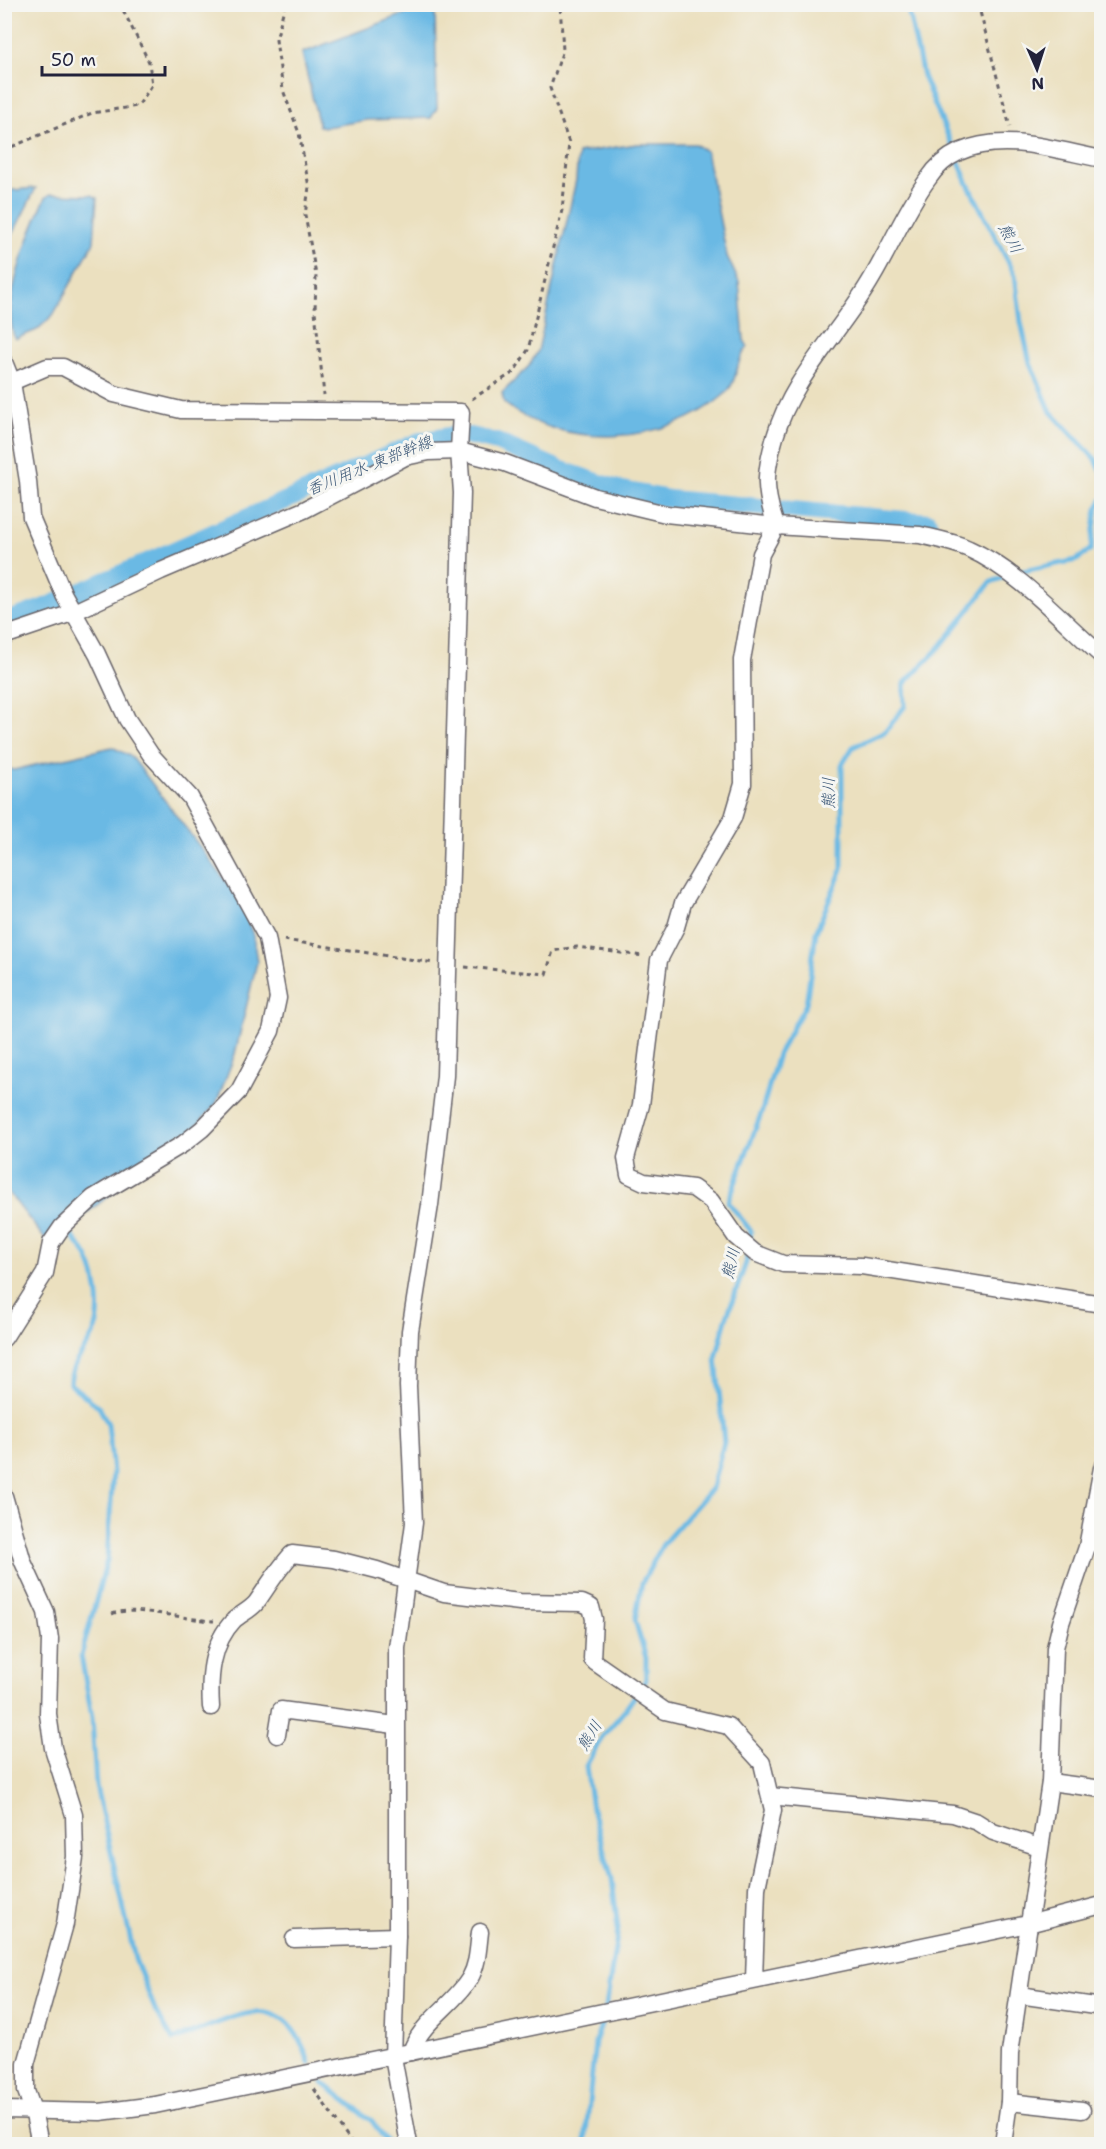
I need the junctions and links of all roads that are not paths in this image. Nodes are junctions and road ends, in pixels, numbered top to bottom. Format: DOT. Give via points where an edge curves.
graph roads {
  1 [pos="1101,159"];
  2 [pos="4,362"];
  3 [pos="12,382"];
  4 [pos="459,451"];
  5 [pos="776,526"];
  6 [pos="68,605"];
  7 [pos="4,636"];
  8 [pos="1101,656"];
  9 [pos="1101,1304"];
  10 [pos="4,1338"];
  11 [pos="1101,1468"];
  12 [pos="4,1496"];
  13 [pos="407,1580"];
  14 [pos="211,1707"];
  15 [pos="395,1725"];
  16 [pos="277,1735"];
  17 [pos="1050,1782"];
  18 [pos="1101,1789"];
  19 [pos="770,1796"];
  20 [pos="1039,1847"];
  21 [pos="1101,1905"];
  22 [pos="1028,1924"];
  23 [pos="480,1932"];
  24 [pos="397,1936"];
  25 [pos="294,1939"];
  26 [pos="754,1980"];
  27 [pos="1019,1995"];
  28 [pos="1101,2007"];
  29 [pos="411,2052"];
  30 [pos="393,2057"];
  31 [pos="1009,2102"];
  32 [pos="4,2110"];
  33 [pos="33,2110"];
  34 [pos="1082,2110"];
  35 [pos="39,2145"];
  36 [pos="410,2145"];
  37 [pos="1003,2145"];
  1 -- 5 [label="street" via="1004,141 985,142 956,154 927,179 872,280 793,394 775,436 767,471 765,492"];
  2 -- 3 [label="street"];
  3 -- 4 [label="street" via="47,367 63,368 114,394 181,410 461,412"];
  3 -- 6 [label="street" via="31,517"];
  4 -- 5 [label="street" via="627,506"];
  4 -- 6 [label="street" via="405,457 304,510 161,571"];
  4 -- 13 [label="street" via="462,493 445,1076 410,1331 408,1386 414,1523"];
  5 -- 8 [label="street" via="920,535 969,549 1002,568"];
  5 -- 9 [label="street" via="760,554 742,660 740,802 683,903 676,927 658,960 641,1104 626,1158 629,1175 644,1182 693,1188 711,1201 736,1237 755,1253 783,1264 862,1266"];
  6 -- 7 [label="street"];
  6 -- 10 [label="street" via="97,654 127,719 147,750 190,797 267,938 278,998 271,1031 239,1091 189,1139 93,1198 62,1227 51,1243 45,1273"];
  11 -- 17 [label="street" via="1088,1547 1055,1648"];
  12 -- 33 [label="street" via="23,1562 46,1612 50,1639 48,1714 53,1748 74,1815 75,1857 65,1924 26,2064 26,2091"];
  13 -- 14 [label="street" via="334,1560 292,1554 254,1605 233,1621 219,1641 209,1675"];
  13 -- 15 [label="street" via="397,1648"];
  13 -- 19 [label="street" via="444,1593 591,1607 592,1659 665,1711 728,1726 762,1763"];
  15 -- 16 [label="street" via="281,1710"];
  15 -- 24 [label="street"];
  17 -- 18 [label="street"];
  17 -- 20 [label="street"];
  19 -- 20 [label="street" via="953,1814"];
  19 -- 26 [label="street" via="772,1810 758,1888"];
  20 -- 22 [label="street"];
  21 -- 22 [label="street"];
  22 -- 26 [label="street"];
  22 -- 27 [label="street"];
  23 -- 29 [label="street" via="477,1963 469,1979 416,2035"];
  24 -- 25 [label="street"];
  24 -- 30 [label="street"];
  26 -- 29 [label="street"];
  27 -- 28 [label="street"];
  27 -- 31 [label="street" via="1010,2053"];
  29 -- 30 [label="street"];
  30 -- 33 [label="street" via="155,2105 99,2112"];
  30 -- 36 [label="street"];
  31 -- 34 [label="street"];
  31 -- 37 [label="street"];
  32 -- 33 [label="street"];
  33 -- 35 [label="street"];
}
